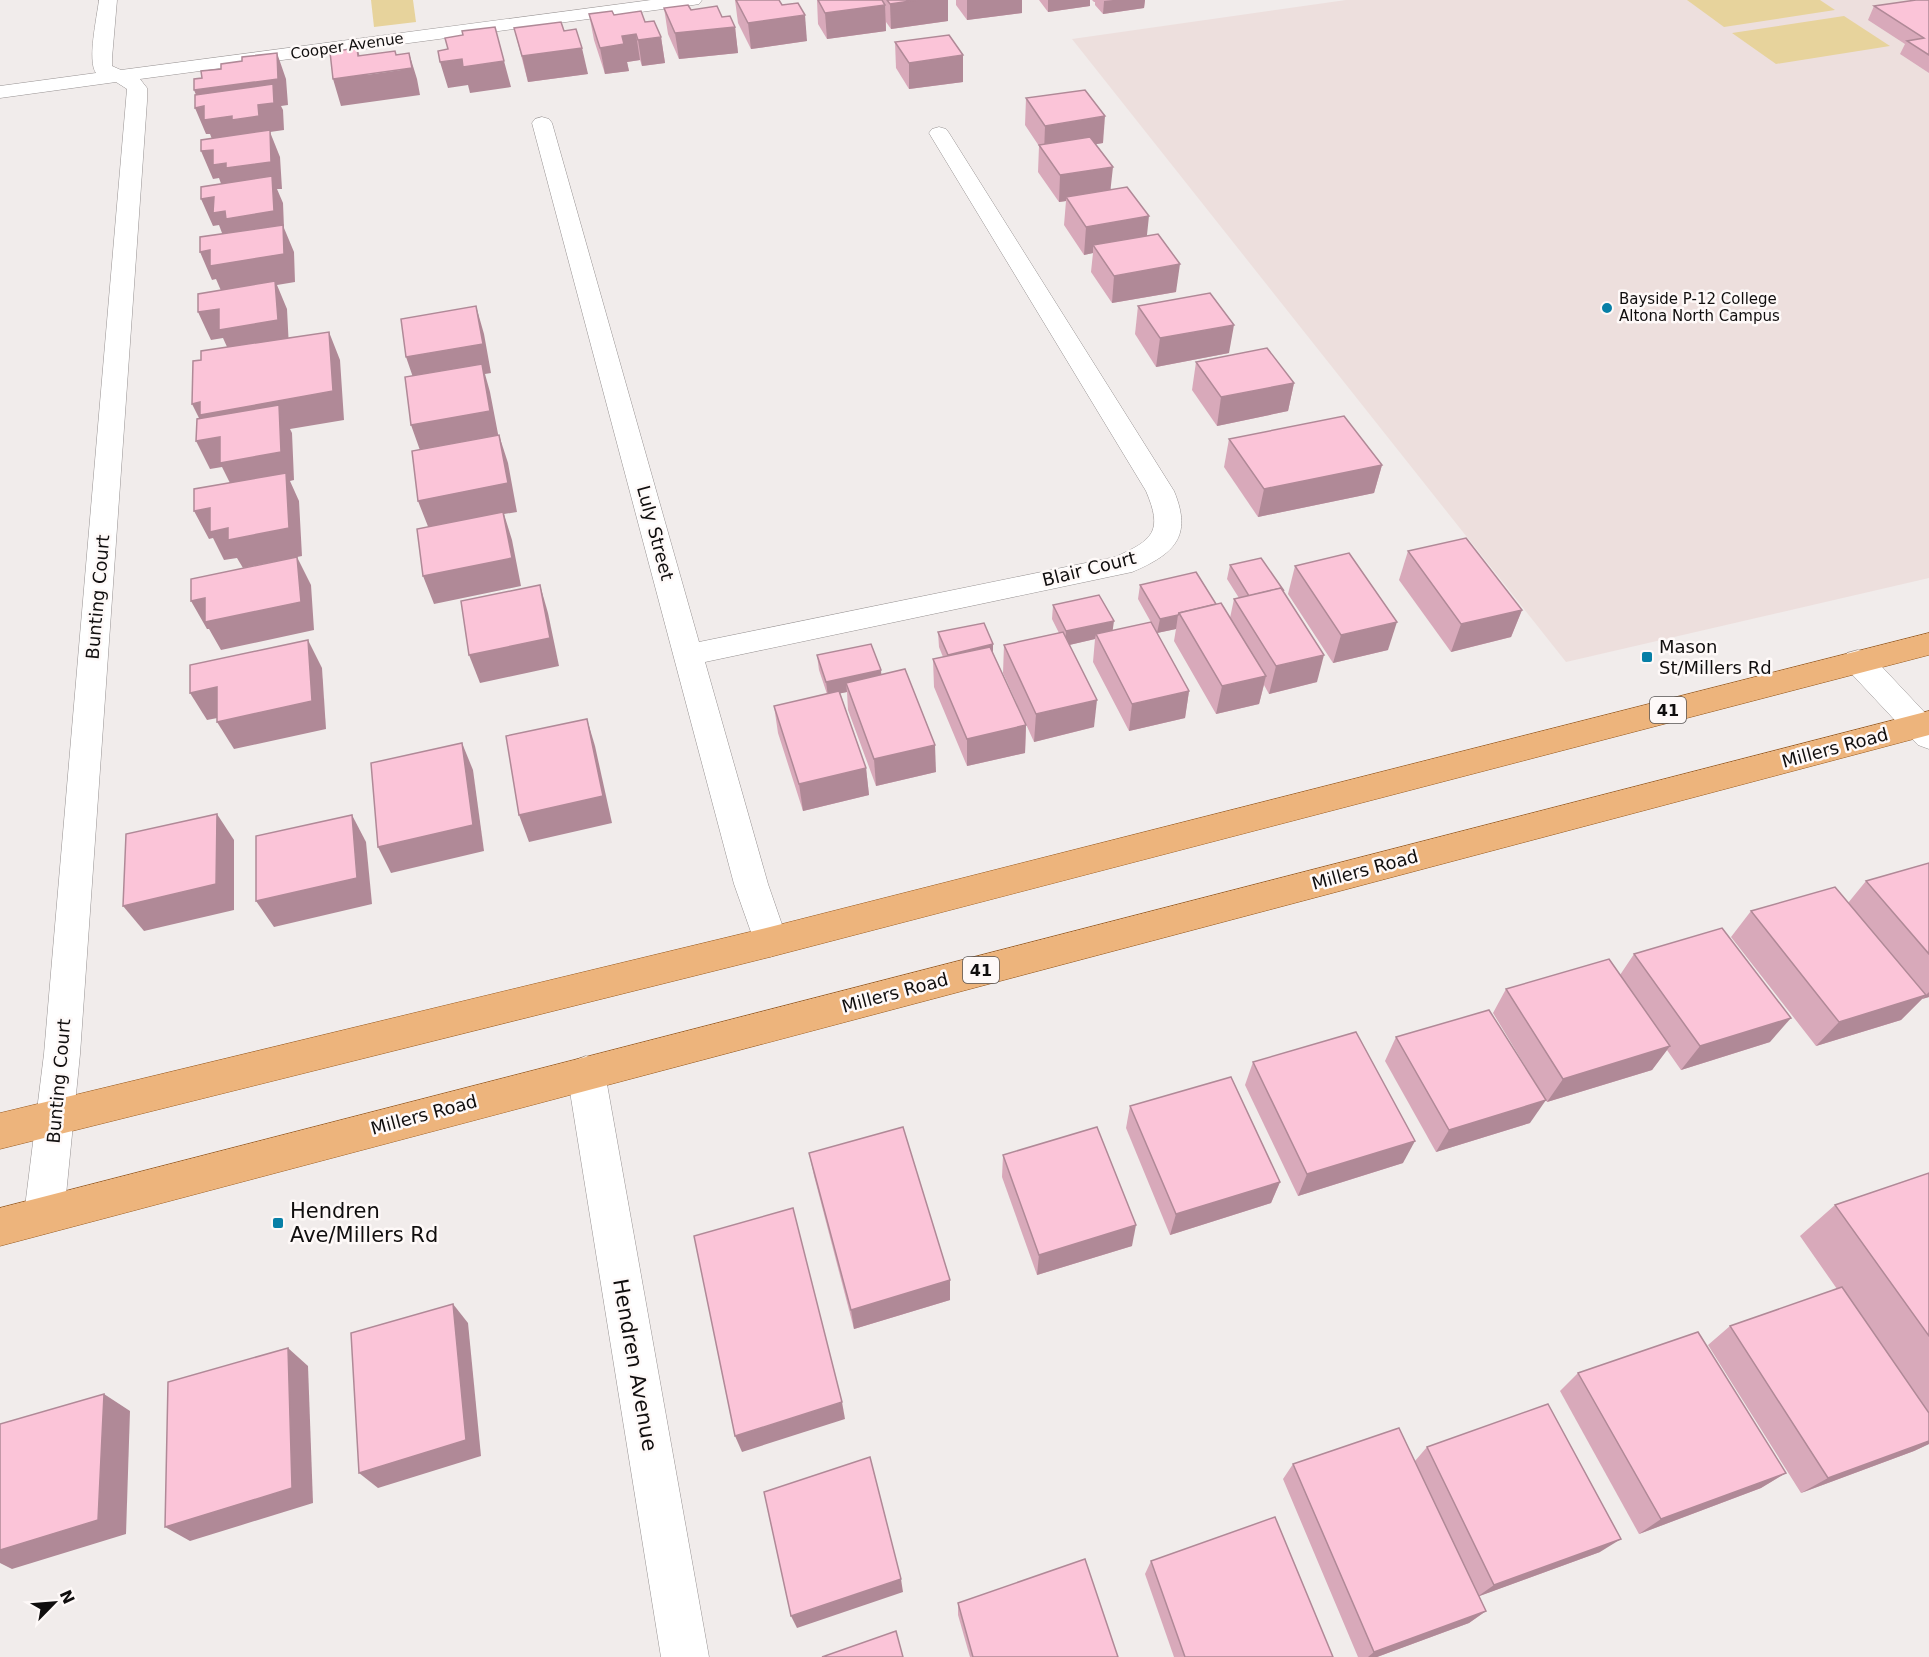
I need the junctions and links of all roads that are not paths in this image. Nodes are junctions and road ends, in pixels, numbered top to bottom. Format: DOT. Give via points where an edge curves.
graph roads {
  1 [pos="108,0"];
  2 [pos="693,0"];
  3 [pos="117,77"];
  4 [pos="0,92"];
  5 [pos="542,123"];
  6 [pos="939,133"];
  7 [pos="1927,647"];
  8 [pos="689,655"];
  9 [pos="1858,661"];
  10 [pos="1926,729"];
  11 [pos="770,942"];
  12 [pos="586,1073"];
  13 [pos="56,1117"];
  14 [pos="0,1131"];
  15 [pos="44,1215"];
  16 [pos="0,1227"];
  17 [pos="685,1657"];
  1 -- 3 [label="street, Bunting Court" via="103,69"];
  2 -- 3 [label="street, Cooper Avenue"];
  3 -- 4 [label="street, Cooper Avenue"];
  3 -- 13 [label="street, Bunting Court" via="137,88 137,101"];
  5 -- 8 [label="street, Luly Street"];
  6 -- 8 [label="street, Blair Court" via="1160,491 1169,517 1165,537 1150,553 1122,565"];
  7 -- 9 [label="main road, 41"];
  8 -- 11 [label="street, Luly Street"];
  9 -- 10 [label="street"];
  9 -- 11 [label="main road, 41"];
  10 -- 12 [label="main road, Millers Road / 41"];
  11 -- 13 [label="main road, 41"];
  12 -- 15 [label="main road, Millers Road / 41"];
  12 -- 17 [label="street, Hendren Avenue"];
  13 -- 14 [label="main road, 41"];
  13 -- 15 [label="street, Bunting Court"];
  15 -- 16 [label="main road, Millers Road / 41"];
}
